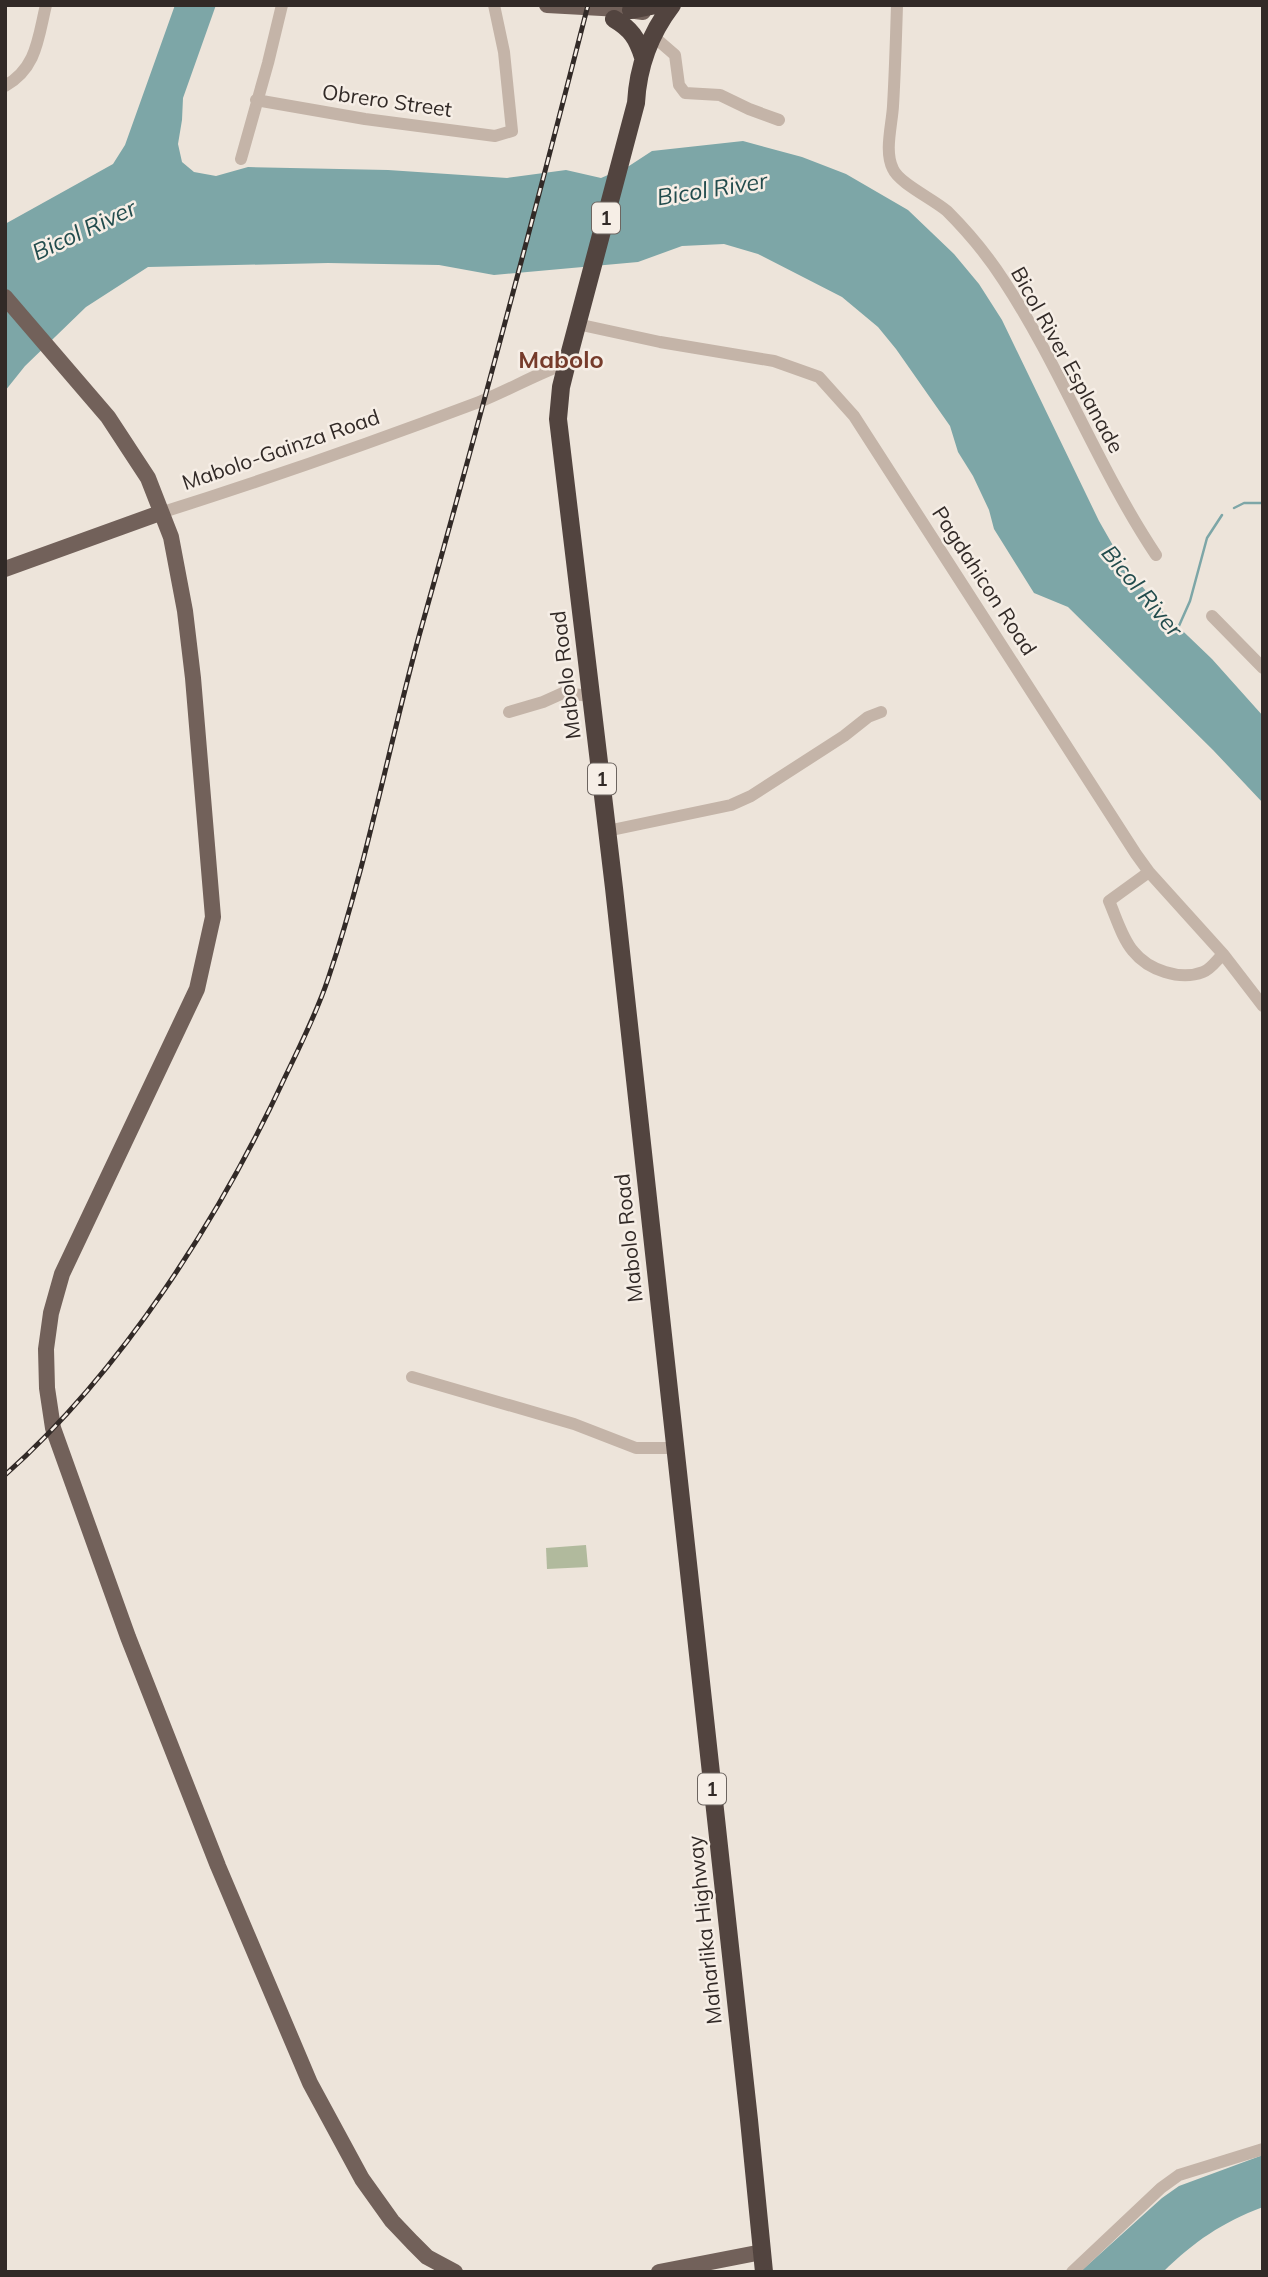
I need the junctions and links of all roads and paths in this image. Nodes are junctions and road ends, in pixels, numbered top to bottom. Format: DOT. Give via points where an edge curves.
graph roads {
  1 [pos="46,5"];
  2 [pos="282,5"];
  3 [pos="494,5"];
  4 [pos="547,5"];
  5 [pos="686,5"];
  6 [pos="897,5"];
  7 [pos="587,8"];
  8 [pos="631,10"];
  9 [pos="614,19"];
  10 [pos="664,20"];
  11 [pos="643,57"];
  12 [pos="5,86"];
  13 [pos="257,100"];
  14 [pos="636,103"];
  15 [pos="779,120"];
  16 [pos="241,159"];
  17 [pos="5,298"];
  18 [pos="577,324"];
  19 [pos="567,363"];
  20 [pos="160,513"];
  21 [pos="1156,555"];
  22 [pos="5,569"];
  23 [pos="1212,616"];
  24 [pos="1263,668"];
  25 [pos="591,696"];
  26 [pos="509,712"];
  27 [pos="881,712"];
  28 [pos="607,831"];
  29 [pos="1149,872"];
  30 [pos="1223,954"];
  31 [pos="1263,1006"];
  32 [pos="412,1377"];
  33 [pos="675,1453"];
  34 [pos="1263,2149"];
  35 [pos="762,2252"];
  36 [pos="455,2272"];
  37 [pos="659,2272"];
  38 [pos="764,2272"];
  39 [pos="1073,2272"];
  1 -- 12 [label="street" via="30,64"];
  2 -- 13 [label="street"];
  3 -- 13 [label="street, Obrero Street" via="512,131 495,136"];
  4 -- 7 [label="main road"];
  5 -- 10 [label="highway, 1"];
  6 -- 21 [label="street, Bicol River Esplanade" via="892,169 947,211 1003,280"];
  7 -- 8 [label="main road"];
  7 -- 9 [label="main road"];
  8 -- 10 [label="highway"];
  9 -- 10 [label="main road"];
  9 -- 11 [label="highway" via="632,31"];
  10 -- 11 [label="highway, Mabolo Road / 1"];
  10 -- 14 [label="highway, Mabolo Road / 1" via="648,81"];
  10 -- 15 [label="street" via="679,85 685,93 720,95"];
  11 -- 14 [label="highway, Mabolo Road / 1"];
  13 -- 16 [label="street"];
  14 -- 18 [label="highway, Mabolo Road / 1"];
  17 -- 20 [label="main road" via="115,427 148,478"];
  18 -- 19 [label="highway, Mabolo Road / 1"];
  18 -- 29 [label="street, Pagdahicon Road" via="774,360 819,377 854,416"];
  19 -- 20 [label="street, Mabolo-Gainza Road" via="350,450"];
  19 -- 25 [label="highway, Mabolo Road / 1" via="558,419"];
  20 -- 22 [label="main road, Mabolo-Gainza Road"];
  20 -- 36 [label="main road" via="175,555 185,611 213,917 197,989 62,1274 46,1349 53,1428 128,1637 310,2083 385,2212 427,2257"];
  23 -- 24 [label="street"];
  25 -- 26 [label="street" via="564,693"];
  25 -- 28 [label="highway, Mabolo Road / 1"];
  27 -- 28 [label="street" via="731,805"];
  28 -- 33 [label="highway, Mabolo Road / 1"];
  29 -- 30 [label="street, Pagdahicon Road"];
  29 -- 30 [label="street" via="1109,901 1132,951 1166,973 1188,976 1205,972"];
  30 -- 31 [label="street, Pagdahicon Road"];
  32 -- 33 [label="street" via="573,1424 636,1448"];
  33 -- 35 [label="highway, Maharlika Highway / 1"];
  34 -- 39 [label="street" via="1179,2175"];
  35 -- 37 [label="main road"];
  35 -- 38 [label="highway, Maharlika Highway / 1"];
}
